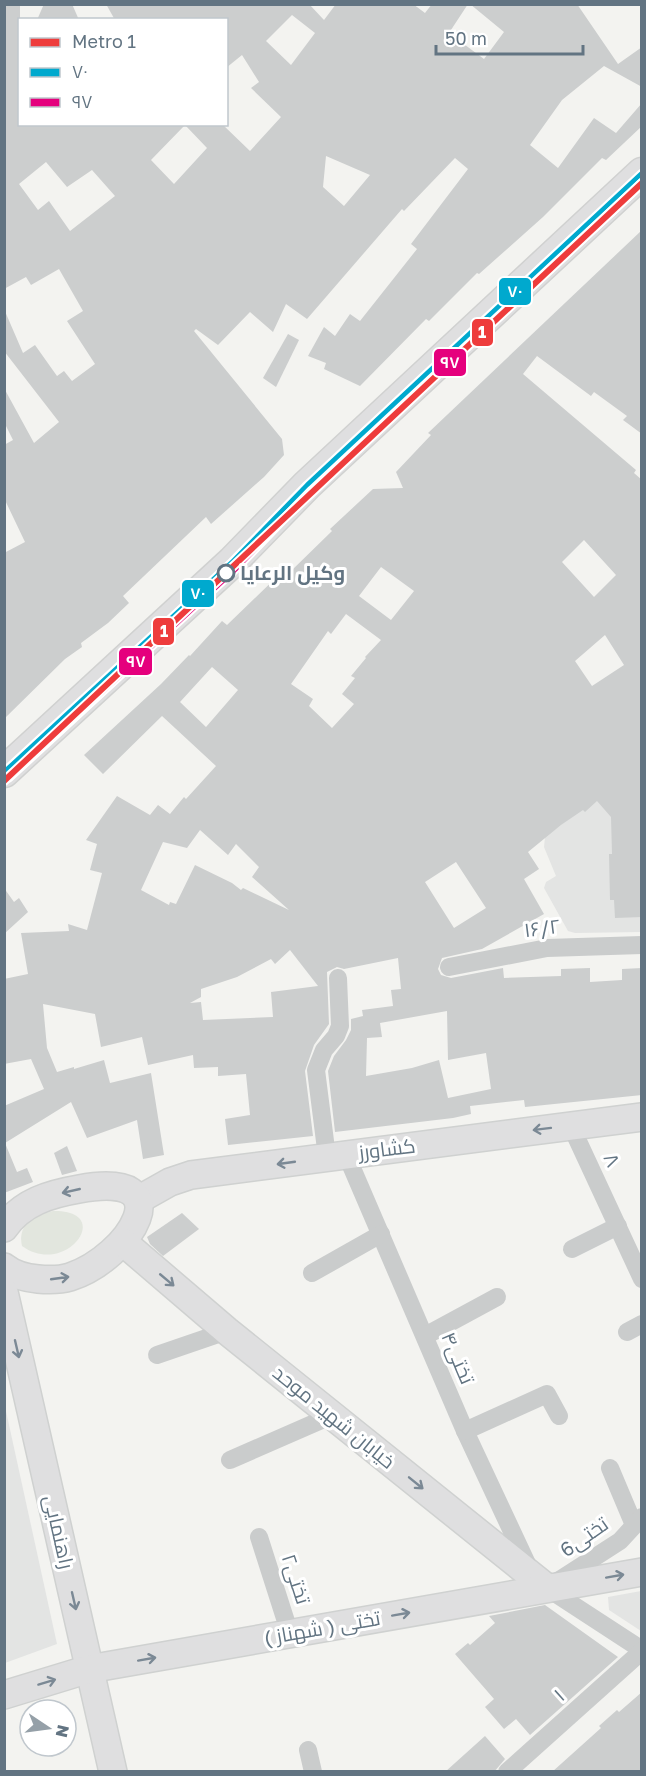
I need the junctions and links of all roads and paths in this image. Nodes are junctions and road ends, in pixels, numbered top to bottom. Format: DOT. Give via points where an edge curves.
graph roads {
  1 [pos="642,173"];
  2 [pos="4,772"];
  3 [pos="642,945"];
  4 [pos="449,967"];
  5 [pos="338,978"];
  6 [pos="642,1117"];
  7 [pos="571,1126"];
  8 [pos="336,1156"];
  9 [pos="138,1200"];
  10 [pos="618,1226"];
  11 [pos="4,1228"];
  12 [pos="381,1234"];
  13 [pos="123,1242"];
  14 [pos="572,1249"];
  15 [pos="4,1267"];
  16 [pos="312,1273"];
  17 [pos="642,1279"];
  18 [pos="4,1292"];
  19 [pos="497,1297"];
  20 [pos="227,1331"];
  21 [pos="425,1336"];
  22 [pos="157,1355"];
  23 [pos="333,1415"];
  24 [pos="559,1416"];
  25 [pos="465,1431"];
  26 [pos="230,1460"];
  27 [pos="610,1468"];
  28 [pos="638,1521"];
  29 [pos="259,1537"];
  30 [pos="642,1572"];
  31 [pos="540,1583"];
  32 [pos="290,1634"];
  33 [pos="642,1650"];
  34 [pos="89,1669"];
  35 [pos="4,1695"];
  36 [pos="308,1750"];
  37 [pos="113,1772"];
  38 [pos="313,1772"];
  39 [pos="507,1772"];
  1 -- 2 [label="main road"];
  3 -- 4 [label="street, ۱۶/۲" via="547,948"];
  5 -- 8 [label="street, تختی۴" via="340,1026 316,1070"];
  6 -- 7 [label="street, کشاورز"];
  7 -- 8 [label="street, کشاورز, one-way"];
  7 -- 10 [label="street, ۸"];
  8 -- 9 [label="street, کشاورز, one-way" via="191,1176 170,1182"];
  8 -- 12 [label="street, تختی۴"];
  9 -- 11 [label="street, one-way" via="132,1191 120,1186 77,1189 26,1206"];
  9 -- 13 [label="street" via="140,1213"];
  10 -- 14 [label="street"];
  10 -- 17 [label="street, ۸"];
  12 -- 16 [label="street"];
  12 -- 21 [label="street, تختی۴"];
  15 -- 13 [label="street, one-way" via="32,1279 68,1278 100,1262"];
  13 -- 20 [label="street, خیابان شهید موحد, one-way"];
  18 -- 34 [label="street, راهنمایی, one-way"];
  19 -- 21 [label="street"];
  20 -- 22 [label="street"];
  20 -- 23 [label="street, خیابان شهید موحد"];
  21 -- 25 [label="street, تختی۴"];
  23 -- 26 [label="street"];
  23 -- 31 [label="street, خیابان شهید موحد, one-way"];
  24 -- 25 [label="street" via="547,1394"];
  25 -- 31 [label="street, تختی۴"];
  27 -- 28 [label="street"];
  28 -- 31 [label="street, 6تختی" via="620,1541"];
  29 -- 32 [label="street, تختی۲"];
  31 -- 30 [label="street, تختی ( شهناز ), one-way"];
  32 -- 31 [label="street, تختی ( شهناز ), one-way"];
  31 -- 33 [label="street"];
  34 -- 32 [label="street, تختی ( شهناز ), one-way"];
  33 -- 39 [label="street, ۱"];
  35 -- 34 [label="street, تختی ( شهناز ), one-way"];
  34 -- 37 [label="street, راهنمایی"];
  36 -- 38 [label="street"];
}
